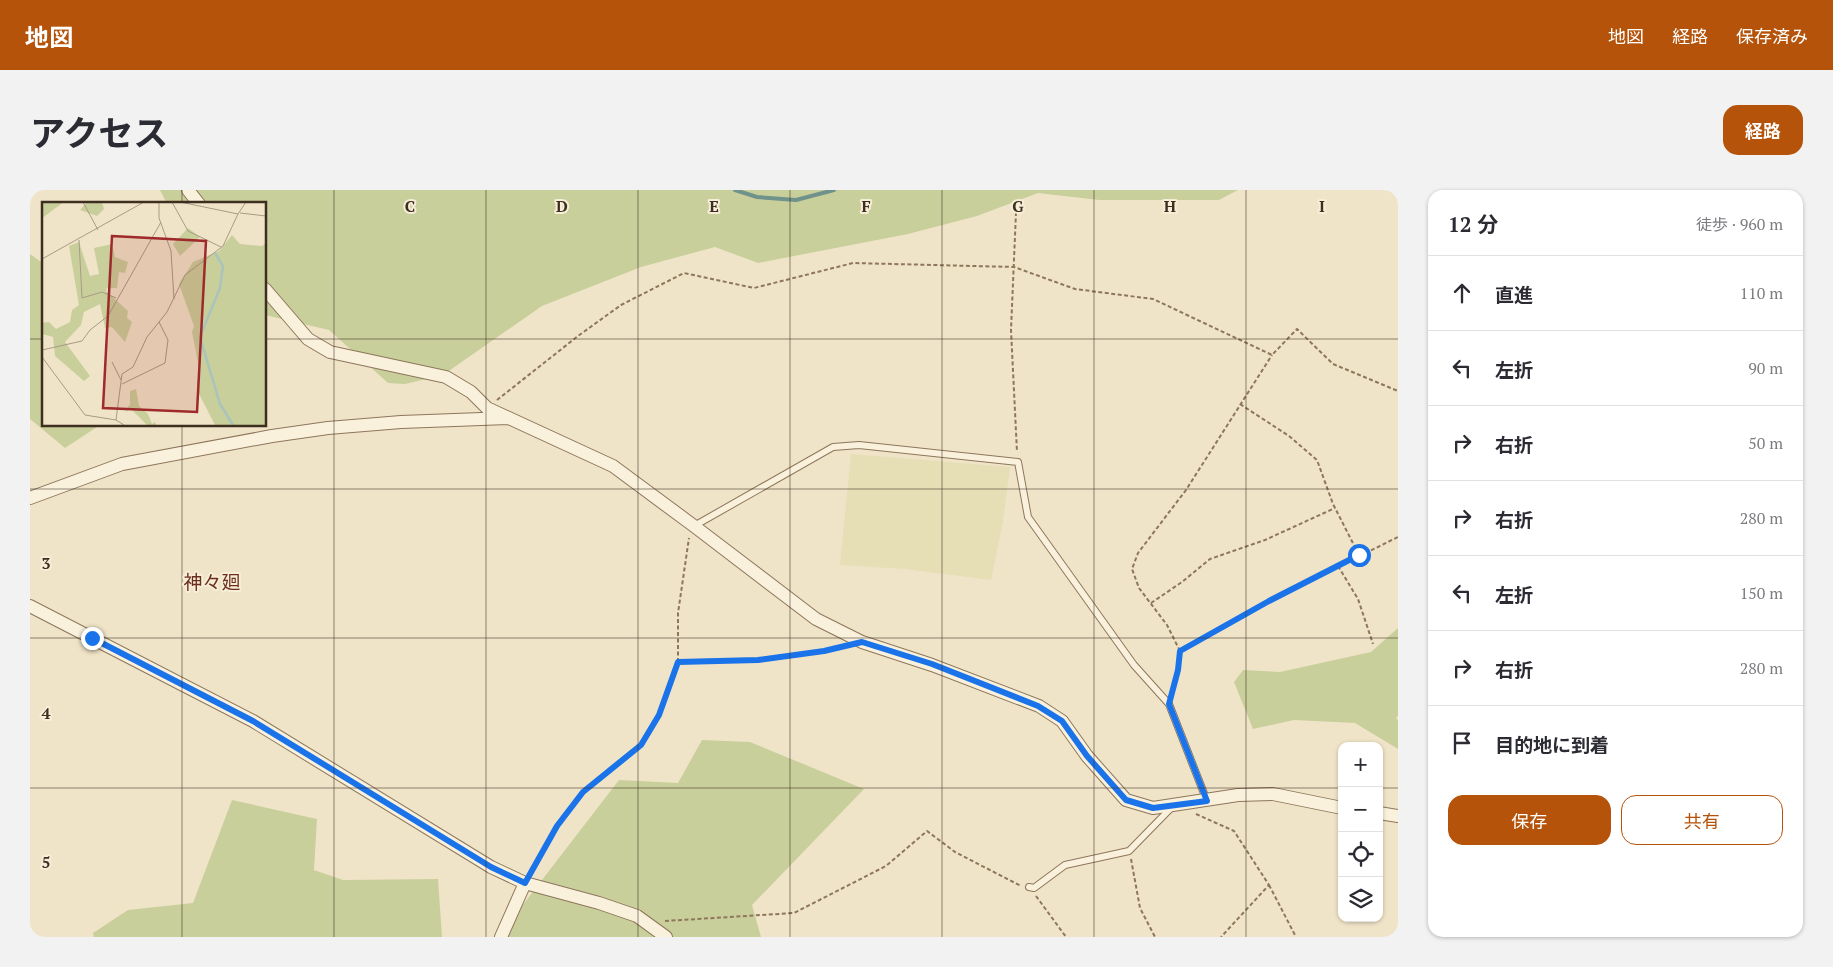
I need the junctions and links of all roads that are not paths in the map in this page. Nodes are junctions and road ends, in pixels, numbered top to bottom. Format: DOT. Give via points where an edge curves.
graph roads {
  1 [pos="188,190"];
  2 [pos="197,202"];
  3 [pos="266,290"];
  4 [pos="510,418"];
  5 [pos="30,498"];
  6 [pos="694,526"];
  7 [pos="30,606"];
  8 [pos="1207,801"];
  9 [pos="1174,806"];
  10 [pos="1338,807"];
  11 [pos="1383,814"];
  12 [pos="1398,816"];
  13 [pos="525,883"];
  14 [pos="1029,887"];
  15 [pos="501,937"];
  16 [pos="666,937"];
  1 -- 2 [label="street"];
  3 -- 4 [label="street" via="308,339 330,352 446,377 471,392 487,408"];
  4 -- 5 [label="street" via="401,422 272,436 122,464"];
  4 -- 6 [label="street" via="613,466"];
  6 -- 8 [label="lane" via="833,447 859,445 1018,462 1028,517 1134,665 1169,704"];
  6 -- 9 [label="street" via="816,619 862,642 932,664 1038,706 1062,721 1087,756 1126,800 1153,808"];
  7 -- 13 [label="street" via="253,721 491,867"];
  8 -- 9 [label="street"];
  8 -- 10 [label="street" via="1238,795 1273,794"];
  9 -- 14 [label="lane" via="1130,851 1065,865 1034,888"];
  11 -- 12 [label="street"];
  13 -- 15 [label="street"];
  13 -- 16 [label="street" via="637,916"];
}
